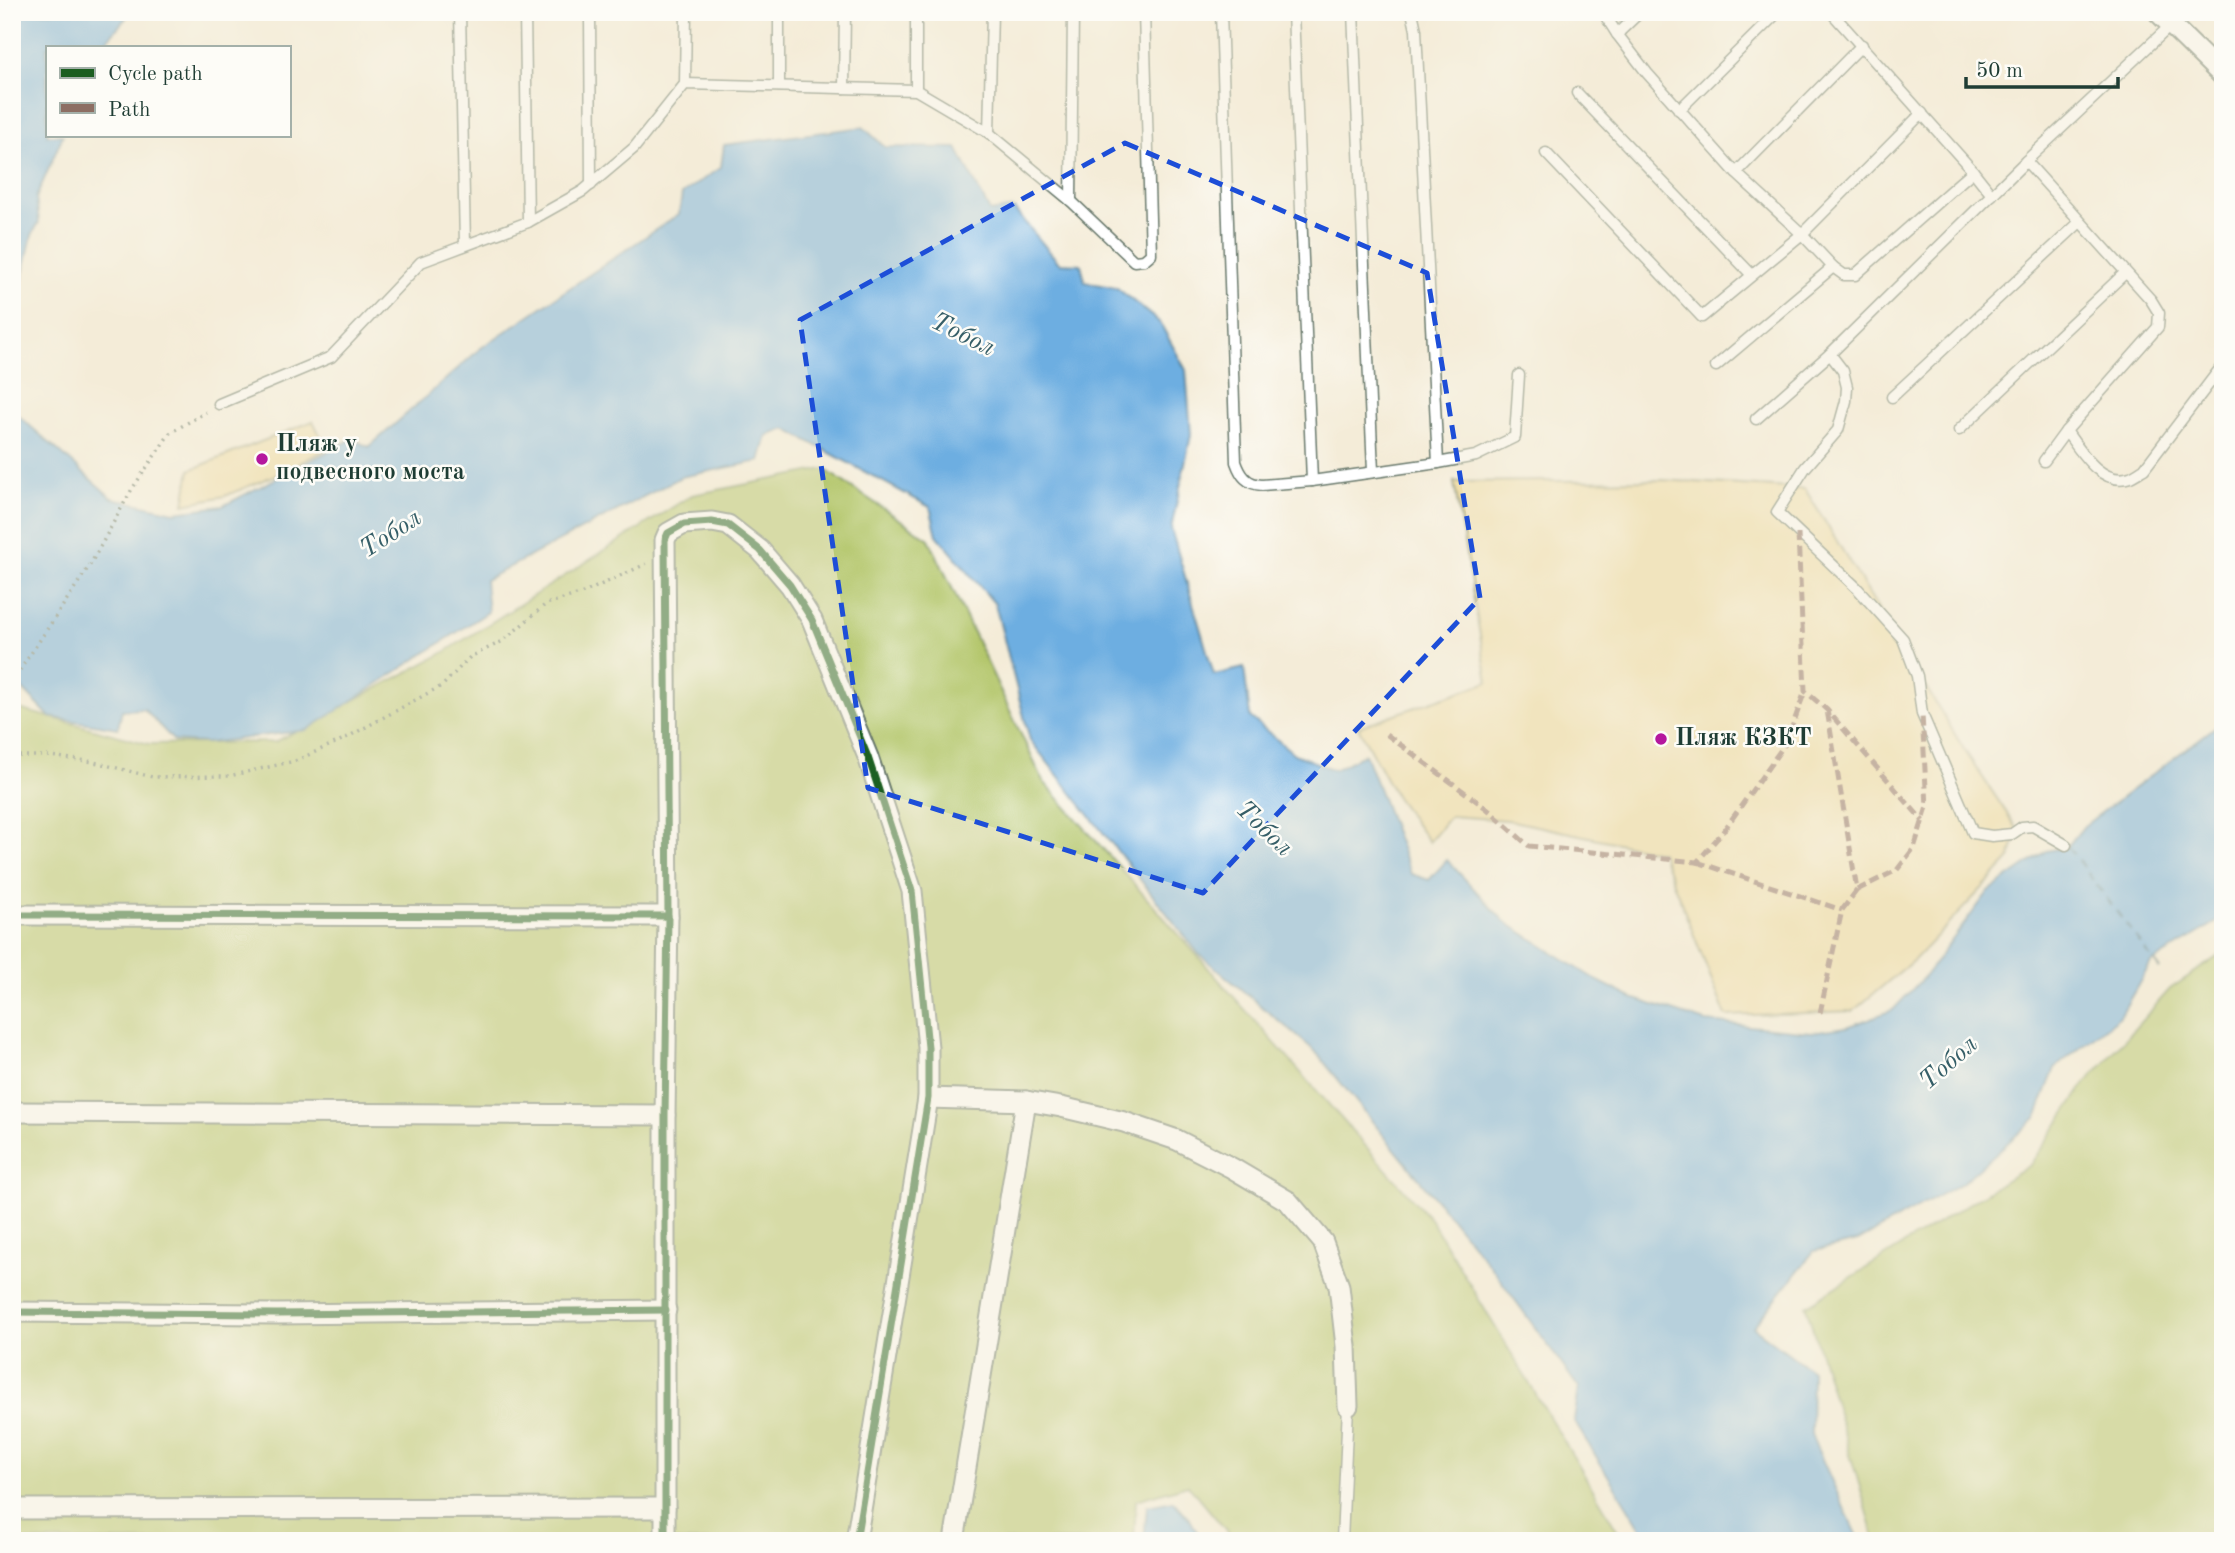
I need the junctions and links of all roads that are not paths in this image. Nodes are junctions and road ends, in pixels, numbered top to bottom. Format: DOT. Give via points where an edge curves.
graph roads {
  1 [pos="460,12"];
  2 [pos="525,12"];
  3 [pos="590,12"];
  4 [pos="686,12"];
  5 [pos="779,12"];
  6 [pos="845,12"];
  7 [pos="916,12"];
  8 [pos="992,12"];
  9 [pos="1073,12"];
  10 [pos="1144,12"];
  11 [pos="1221,12"];
  12 [pos="1293,12"];
  13 [pos="1353,12"];
  14 [pos="1412,12"];
  15 [pos="1603,12"];
  16 [pos="1640,12"];
  17 [pos="1778,12"];
  18 [pos="1831,12"];
  19 [pos="2172,17"];
  20 [pos="1617,34"];
  21 [pos="1862,45"];
  22 [pos="2223,76"];
  23 [pos="685,83"];
  24 [pos="779,86"];
  25 [pos="845,88"];
  26 [pos="916,90"];
  27 [pos="1577,93"];
  28 [pos="1679,110"];
  29 [pos="1922,113"];
  30 [pos="989,133"];
  31 [pos="1546,153"];
  32 [pos="2026,161"];
  33 [pos="1973,171"];
  34 [pos="1735,173"];
  35 [pos="591,185"];
  36 [pos="1992,195"];
  37 [pos="1071,201"];
  38 [pos="528,222"];
  39 [pos="2080,222"];
  40 [pos="1802,234"];
  41 [pos="465,244"];
  42 [pos="1833,267"];
  43 [pos="2126,273"];
  44 [pos="1751,274"];
  45 [pos="1830,354"];
  46 [pos="2223,365"];
  47 [pos="1716,366"];
  48 [pos="1519,375"];
  49 [pos="1892,397"];
  50 [pos="219,404"];
  51 [pos="1756,419"];
  52 [pos="1959,430"];
  53 [pos="2066,431"];
  54 [pos="2045,461"];
  55 [pos="1438,463"];
  56 [pos="1373,471"];
  57 [pos="1312,481"];
  58 [pos="2066,845"];
  59 [pos="12,915"];
  60 [pos="668,916"];
  61 [pos="928,1098"];
  62 [pos="1026,1101"];
  63 [pos="12,1112"];
  64 [pos="666,1115"];
  65 [pos="666,1310"];
  66 [pos="12,1312"];
  67 [pos="1348,1406"];
  68 [pos="665,1508"];
  69 [pos="12,1509"];
  70 [pos="665,1541"];
  71 [pos="856,1541"];
  72 [pos="954,1541"];
  73 [pos="1342,1541"];
  1 -- 41 [label="lane"];
  2 -- 38 [label="lane"];
  3 -- 35 [label="lane"];
  4 -- 23 [label="lane"];
  5 -- 24 [label="lane"];
  6 -- 25 [label="lane"];
  7 -- 26 [label="lane"];
  8 -- 30 [label="lane"];
  9 -- 37 [label="lane"];
  10 -- 37 [label="lane" via="1151,254 1134,261"];
  11 -- 57 [label="lane" via="1236,462 1240,473 1254,484"];
  12 -- 57 [label="lane"];
  13 -- 56 [label="lane"];
  14 -- 55 [label="lane"];
  15 -- 20 [label="lane"];
  16 -- 20 [label="lane"];
  17 -- 28 [label="lane"];
  18 -- 21 [label="lane"];
  19 -- 22 [label="street"];
  19 -- 32 [label="lane"];
  20 -- 28 [label="lane"];
  21 -- 29 [label="lane"];
  21 -- 34 [label="lane"];
  23 -- 24 [label="lane"];
  23 -- 35 [label="lane" via="634,148"];
  24 -- 25 [label="lane"];
  25 -- 26 [label="lane"];
  26 -- 30 [label="lane"];
  27 -- 44 [label="lane"];
  28 -- 34 [label="lane"];
  29 -- 33 [label="lane"];
  29 -- 40 [label="lane"];
  30 -- 37 [label="lane"];
  31 -- 44 [label="lane" via="1702,317"];
  32 -- 36 [label="lane"];
  32 -- 39 [label="lane"];
  33 -- 36 [label="lane"];
  33 -- 42 [label="lane" via="1856,275 1844,275"];
  34 -- 40 [label="lane"];
  35 -- 38 [label="lane"];
  36 -- 45 [label="lane"];
  38 -- 41 [label="lane"];
  39 -- 43 [label="lane"];
  39 -- 49 [label="lane"];
  40 -- 42 [label="lane"];
  40 -- 44 [label="lane"];
  41 -- 50 [label="lane" via="421,262 331,357"];
  42 -- 47 [label="lane"];
  43 -- 52 [label="lane"];
  43 -- 53 [label="lane" via="2159,313 2158,327"];
  45 -- 51 [label="lane"];
  45 -- 58 [label="lane" via="1843,371 1847,387 1838,430 1805,468 1777,512 1903,639 1917,676 1922,714 1973,833 2012,834 2033,826"];
  46 -- 53 [label="lane" via="2144,469 2129,478 2110,478 2090,463"];
  48 -- 55 [label="lane" via="1515,438 1476,456"];
  53 -- 54 [label="lane"];
  55 -- 56 [label="lane"];
  56 -- 57 [label="lane"];
  59 -- 60 [label="street"];
  60 -- 61 [label="street" via="665,540 674,528 712,522 728,525 760,550 790,585 812,620 868,757 912,891 928,1047"];
  60 -- 64 [label="street"];
  61 -- 62 [label="street"];
  61 -- 71 [label="street"];
  62 -- 67 [label="street" via="1124,1122 1177,1140 1288,1200 1323,1242 1339,1286"];
  62 -- 72 [label="street"];
  63 -- 64 [label="street"];
  64 -- 65 [label="street"];
  65 -- 66 [label="street"];
  65 -- 68 [label="street"];
  67 -- 73 [label="lane"];
  68 -- 69 [label="street"];
  68 -- 70 [label="street"];
}
